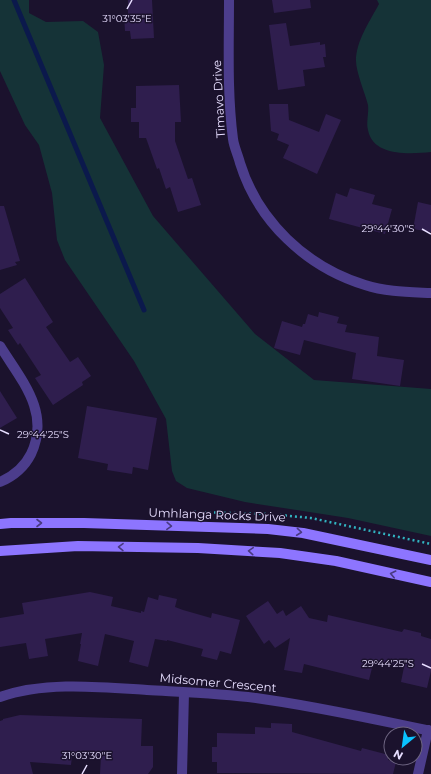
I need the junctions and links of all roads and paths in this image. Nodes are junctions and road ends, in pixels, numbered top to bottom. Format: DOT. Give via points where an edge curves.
graph roads {
  1 [pos="229,0"];
  2 [pos="431,293"];
  3 [pos="0,346"];
  4 [pos="0,482"];
  5 [pos="311,518"];
  6 [pos="0,524"];
  7 [pos="431,544"];
  8 [pos="0,551"];
  9 [pos="431,560"];
  10 [pos="431,582"];
  11 [pos="184,693"];
  12 [pos="0,696"];
  13 [pos="430,730"];
  14 [pos="182,774"];
  15 [pos="418,774"];
  1 -- 2 [label="street, Timavo Drive" via="229,99 233,141 252,195 290,242 330,271 378,289"];
  3 -- 4 [label="street" via="33,400 38,414 38,424 35,446 29,458 14,475"];
  5 -- 7 [label="path"];
  6 -- 9 [label="main road, Umhlanga Rocks Drive, one-way" via="84,523 304,532"];
  10 -- 8 [label="main road, one-way" via="336,561 280,553 198,548 78,546"];
  11 -- 12 [label="street, Midsomer Crescent" via="112,687 68,687 44,688"];
  11 -- 13 [label="street, Midsomer Crescent" via="224,694 296,704"];
  11 -- 14 [label="street"];
  13 -- 15 [label="street"];
}
